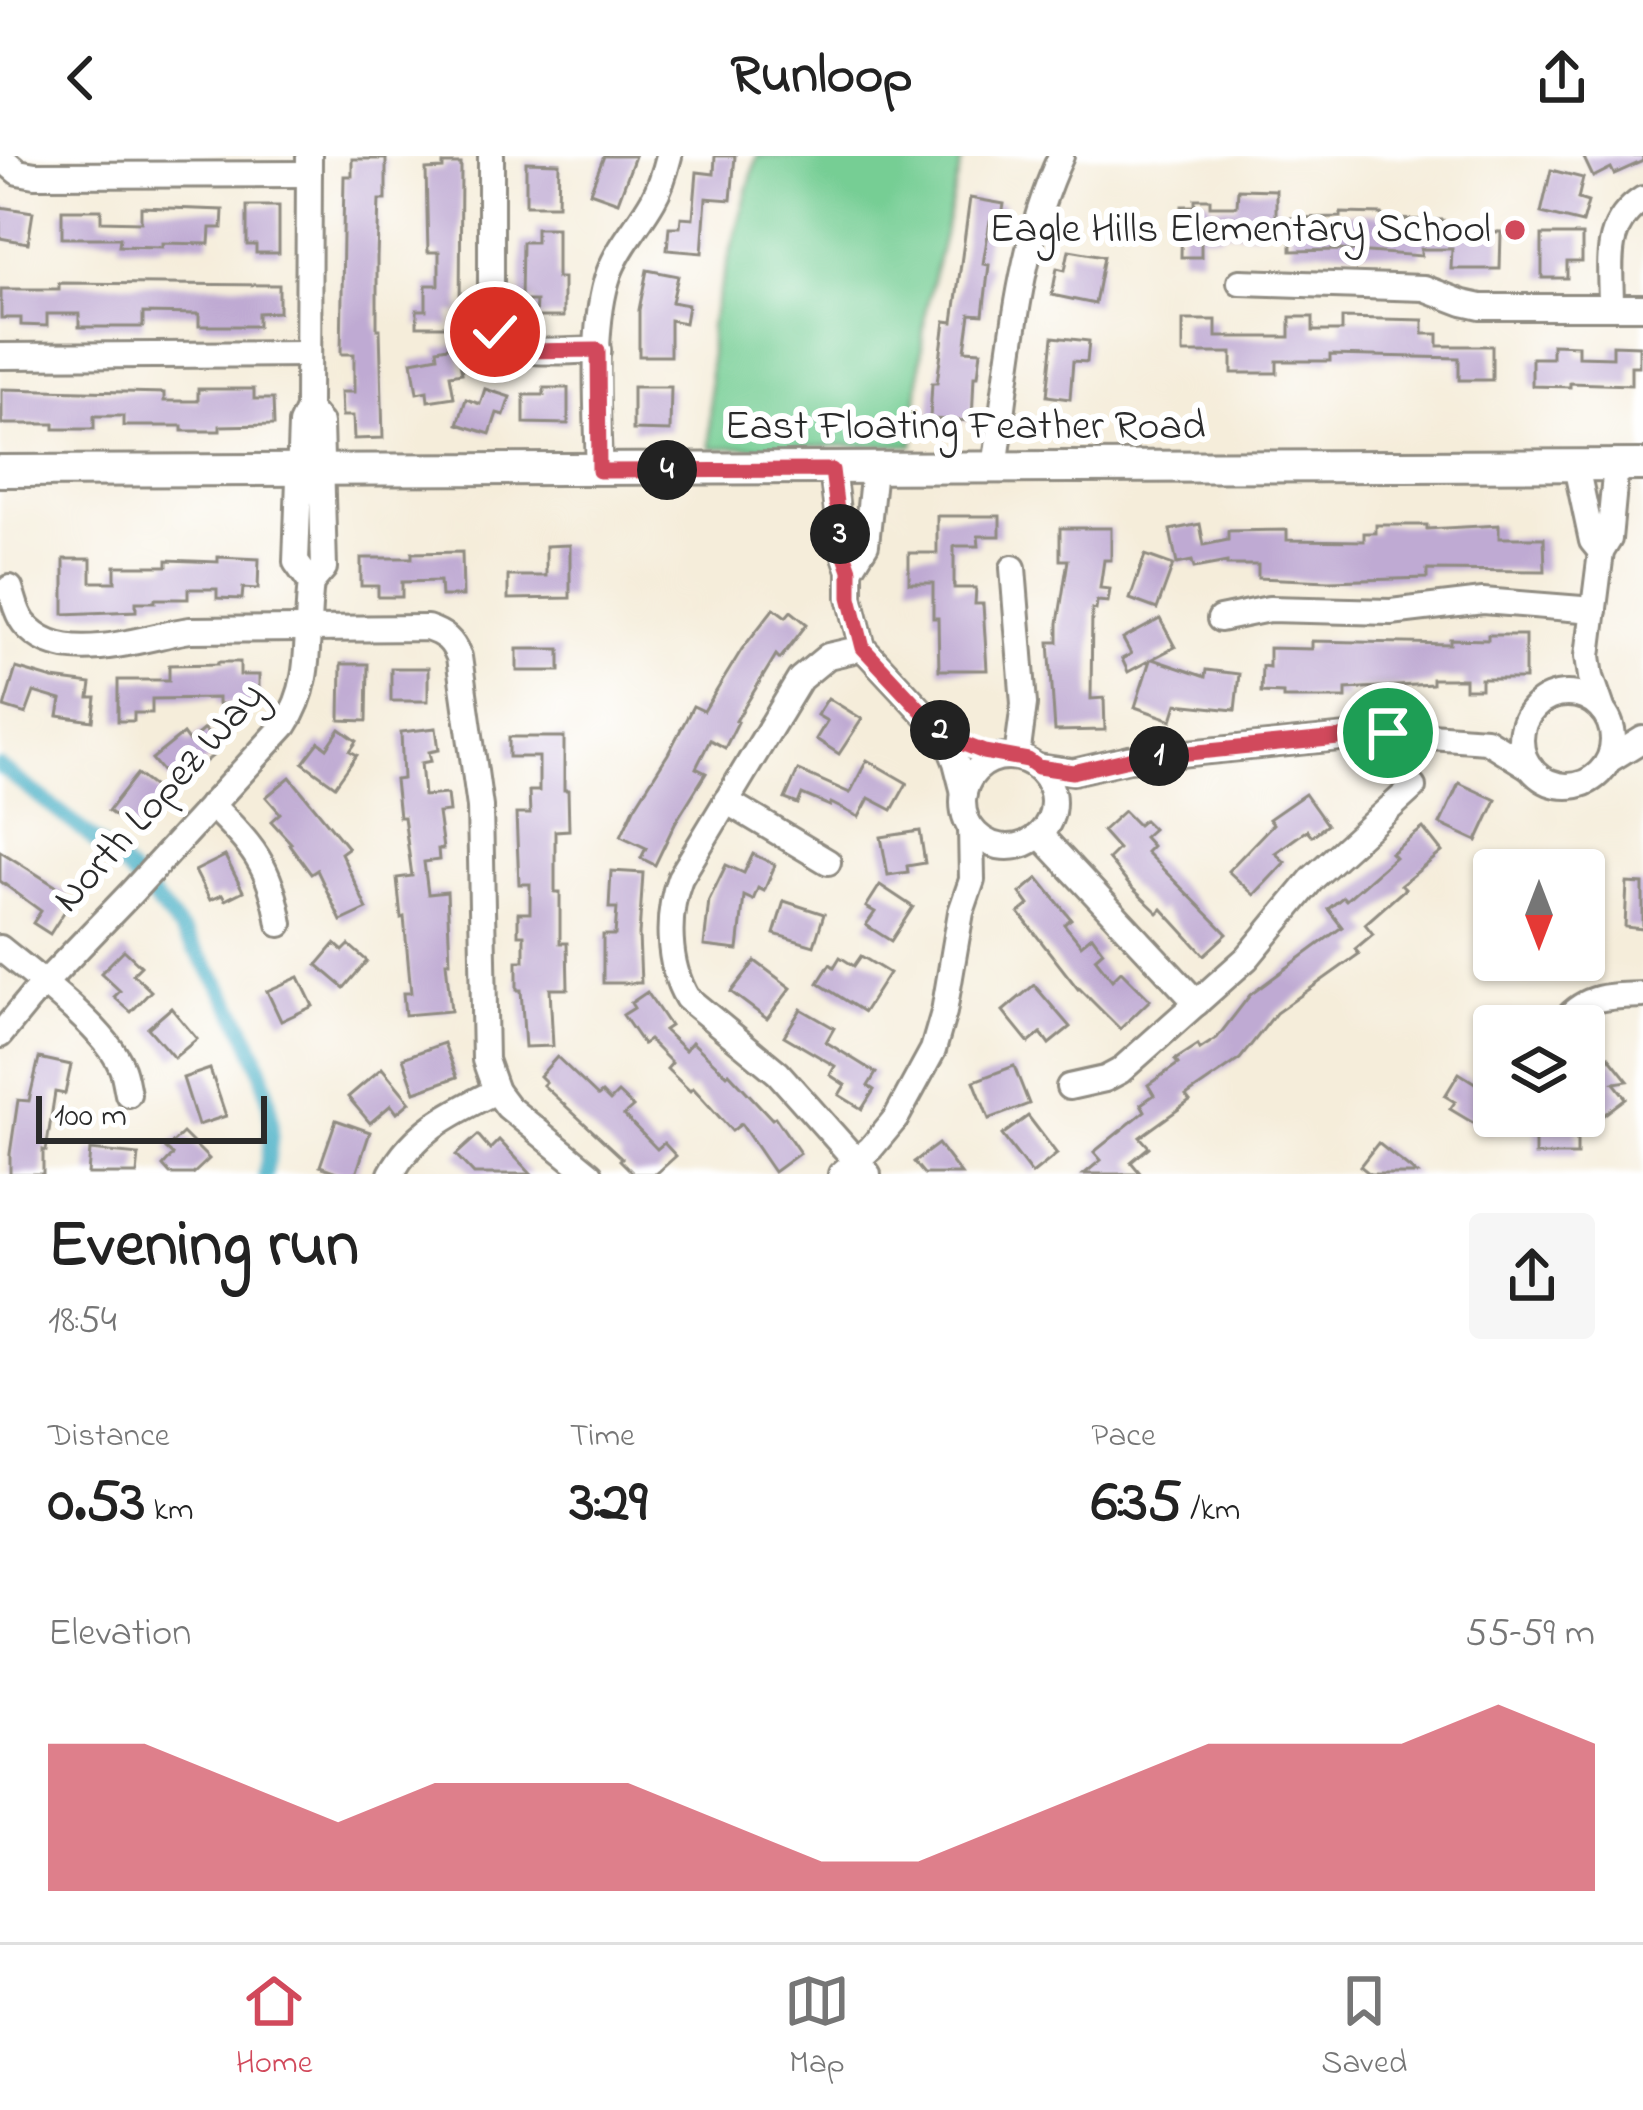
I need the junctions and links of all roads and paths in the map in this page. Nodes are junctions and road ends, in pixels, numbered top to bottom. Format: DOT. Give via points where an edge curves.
graph roads {
  1 [pos="491,156"];
  2 [pos="669,156"];
  3 [pos="1061,156"];
  4 [pos="2,159"];
  5 [pos="309,165"];
  6 [pos="1643,200"];
  7 [pos="1240,282"];
  8 [pos="1611,307"];
  9 [pos="1643,307"];
  10 [pos="598,350"];
  11 [pos="307,355"];
  12 [pos="0,356"];
  13 [pos="1629,465"];
  14 [pos="1576,466"];
  15 [pos="995,468"];
  16 [pos="874,469"];
  17 [pos="311,470"];
  18 [pos="832,470"];
  19 [pos="0,471"];
  20 [pos="599,471"];
  21 [pos="1601,552"];
  22 [pos="1013,568"];
  23 [pos="850,570"];
  24 [pos="10,588"];
  25 [pos="1594,610"];
  26 [pos="1220,619"];
  27 [pos="307,628"];
  28 [pos="863,648"];
  29 [pos="1588,656"];
  30 [pos="1552,697"];
  31 [pos="1531,713"];
  32 [pos="1605,716"];
  33 [pos="946,737"];
  34 [pos="1643,737"];
  35 [pos="1486,740"];
  36 [pos="1019,760"];
  37 [pos="1609,760"];
  38 [pos="1102,766"];
  39 [pos="1531,768"];
  40 [pos="1412,787"];
  41 [pos="964,793"];
  42 [pos="725,801"];
  43 [pos="211,805"];
  44 [pos="1054,808"];
  45 [pos="971,828"];
  46 [pos="1040,835"];
  47 [pos="1014,847"];
  48 [pos="828,862"];
  49 [pos="972,880"];
  50 [pos="280,924"];
  51 [pos="0,948"];
  52 [pos="43,984"];
  53 [pos="1643,995"];
  54 [pos="1198,1003"];
  55 [pos="1583,1005"];
  56 [pos="0,1035"];
  57 [pos="1070,1087"];
  58 [pos="496,1090"];
  59 [pos="128,1094"];
  60 [pos="855,1170"];
  61 [pos="391,1174"];
  62 [pos="590,1174"];
  1 -- 10 [label="street" via="495,332 521,351"];
  2 -- 10 [label="street" via="607,277"];
  3 -- 15 [label="street" via="1032,236"];
  4 -- 5 [label="street" via="35,175"];
  5 -- 11 [label="street, North Lopez Way"];
  6 -- 8 [label="street" via="1612,232"];
  7 -- 8 [label="street" via="1424,288 1481,307"];
  8 -- 9 [label="street"];
  10 -- 20 [label="street"];
  11 -- 12 [label="street"];
  11 -- 17 [label="street, North Lopez Way" via="301,424"];
  13 -- 14 [label="main road, East Floating Feather Road"];
  13 -- 21 [label="street"];
  14 -- 15 [label="main road, East Floating Feather Road"];
  14 -- 21 [label="street"];
  15 -- 16 [label="main road, East Floating Feather Road"];
  16 -- 18 [label="main road, East Floating Feather Road"];
  16 -- 23 [label="street" via="866,544"];
  17 -- 19 [label="main road, East Floating Feather Road"];
  17 -- 20 [label="main road, East Floating Feather Road"];
  17 -- 27 [label="street, North Lopez Way" via="296,562 311,584"];
  18 -- 20 [label="main road, East Floating Feather Road"];
  18 -- 23 [label="street"];
  21 -- 25 [label="street"];
  22 -- 36 [label="street" via="1024,704"];
  23 -- 28 [label="street"];
  24 -- 27 [label="street" via="27,627 64,646 112,647 190,630"];
  25 -- 26 [label="street" via="1484,601 1391,612 1269,609"];
  25 -- 29 [label="street"];
  27 -- 43 [label="street, North Lopez Way" via="298,706"];
  27 -- 58 [label="street" via="428,628 451,640 459,657 479,807 482,1040"];
  28 -- 33 [label="street"];
  28 -- 42 [label="street" via="828,656 800,679"];
  29 -- 30 [label="street"];
  29 -- 32 [label="street"];
  30 -- 31 [label="street"];
  30 -- 32 [label="street" via="1586,699"];
  31 -- 35 [label="street"];
  31 -- 39 [label="street" via="1522,740"];
  32 -- 34 [label="street"];
  32 -- 37 [label="street"];
  33 -- 36 [label="street"];
  33 -- 41 [label="street"];
  34 -- 37 [label="street"];
  35 -- 38 [label="street" via="1388,733"];
  35 -- 39 [label="street"];
  36 -- 38 [label="street" via="1073,772"];
  36 -- 41 [label="street" via="977,768"];
  36 -- 44 [label="street" via="1048,778"];
  37 -- 39 [label="street" via="1577,785 1556,785"];
  38 -- 44 [label="street"];
  40 -- 54 [label="street" via="1313,878"];
  41 -- 45 [label="street"];
  42 -- 48 [label="street"];
  42 -- 60 [label="street" via="674,894 678,982 699,1010 778,1073"];
  43 -- 50 [label="street" via="262,862"];
  43 -- 52 [label="street, North Lopez Way"];
  44 -- 46 [label="street"];
  45 -- 47 [label="street" via="990,844"];
  45 -- 49 [label="street"];
  46 -- 47 [label="street"];
  46 -- 54 [label="street"];
  47 -- 49 [label="street"];
  49 -- 60 [label="street" via="926,1068"];
  51 -- 52 [label="street"];
  52 -- 56 [label="street, North Lopez Way"];
  52 -- 59 [label="street" via="102,1040 121,1065"];
  53 -- 55 [label="street"];
  54 -- 57 [label="street" via="1120,1071"];
  58 -- 61 [label="street" via="427,1129"];
  58 -- 62 [label="street"];
}
